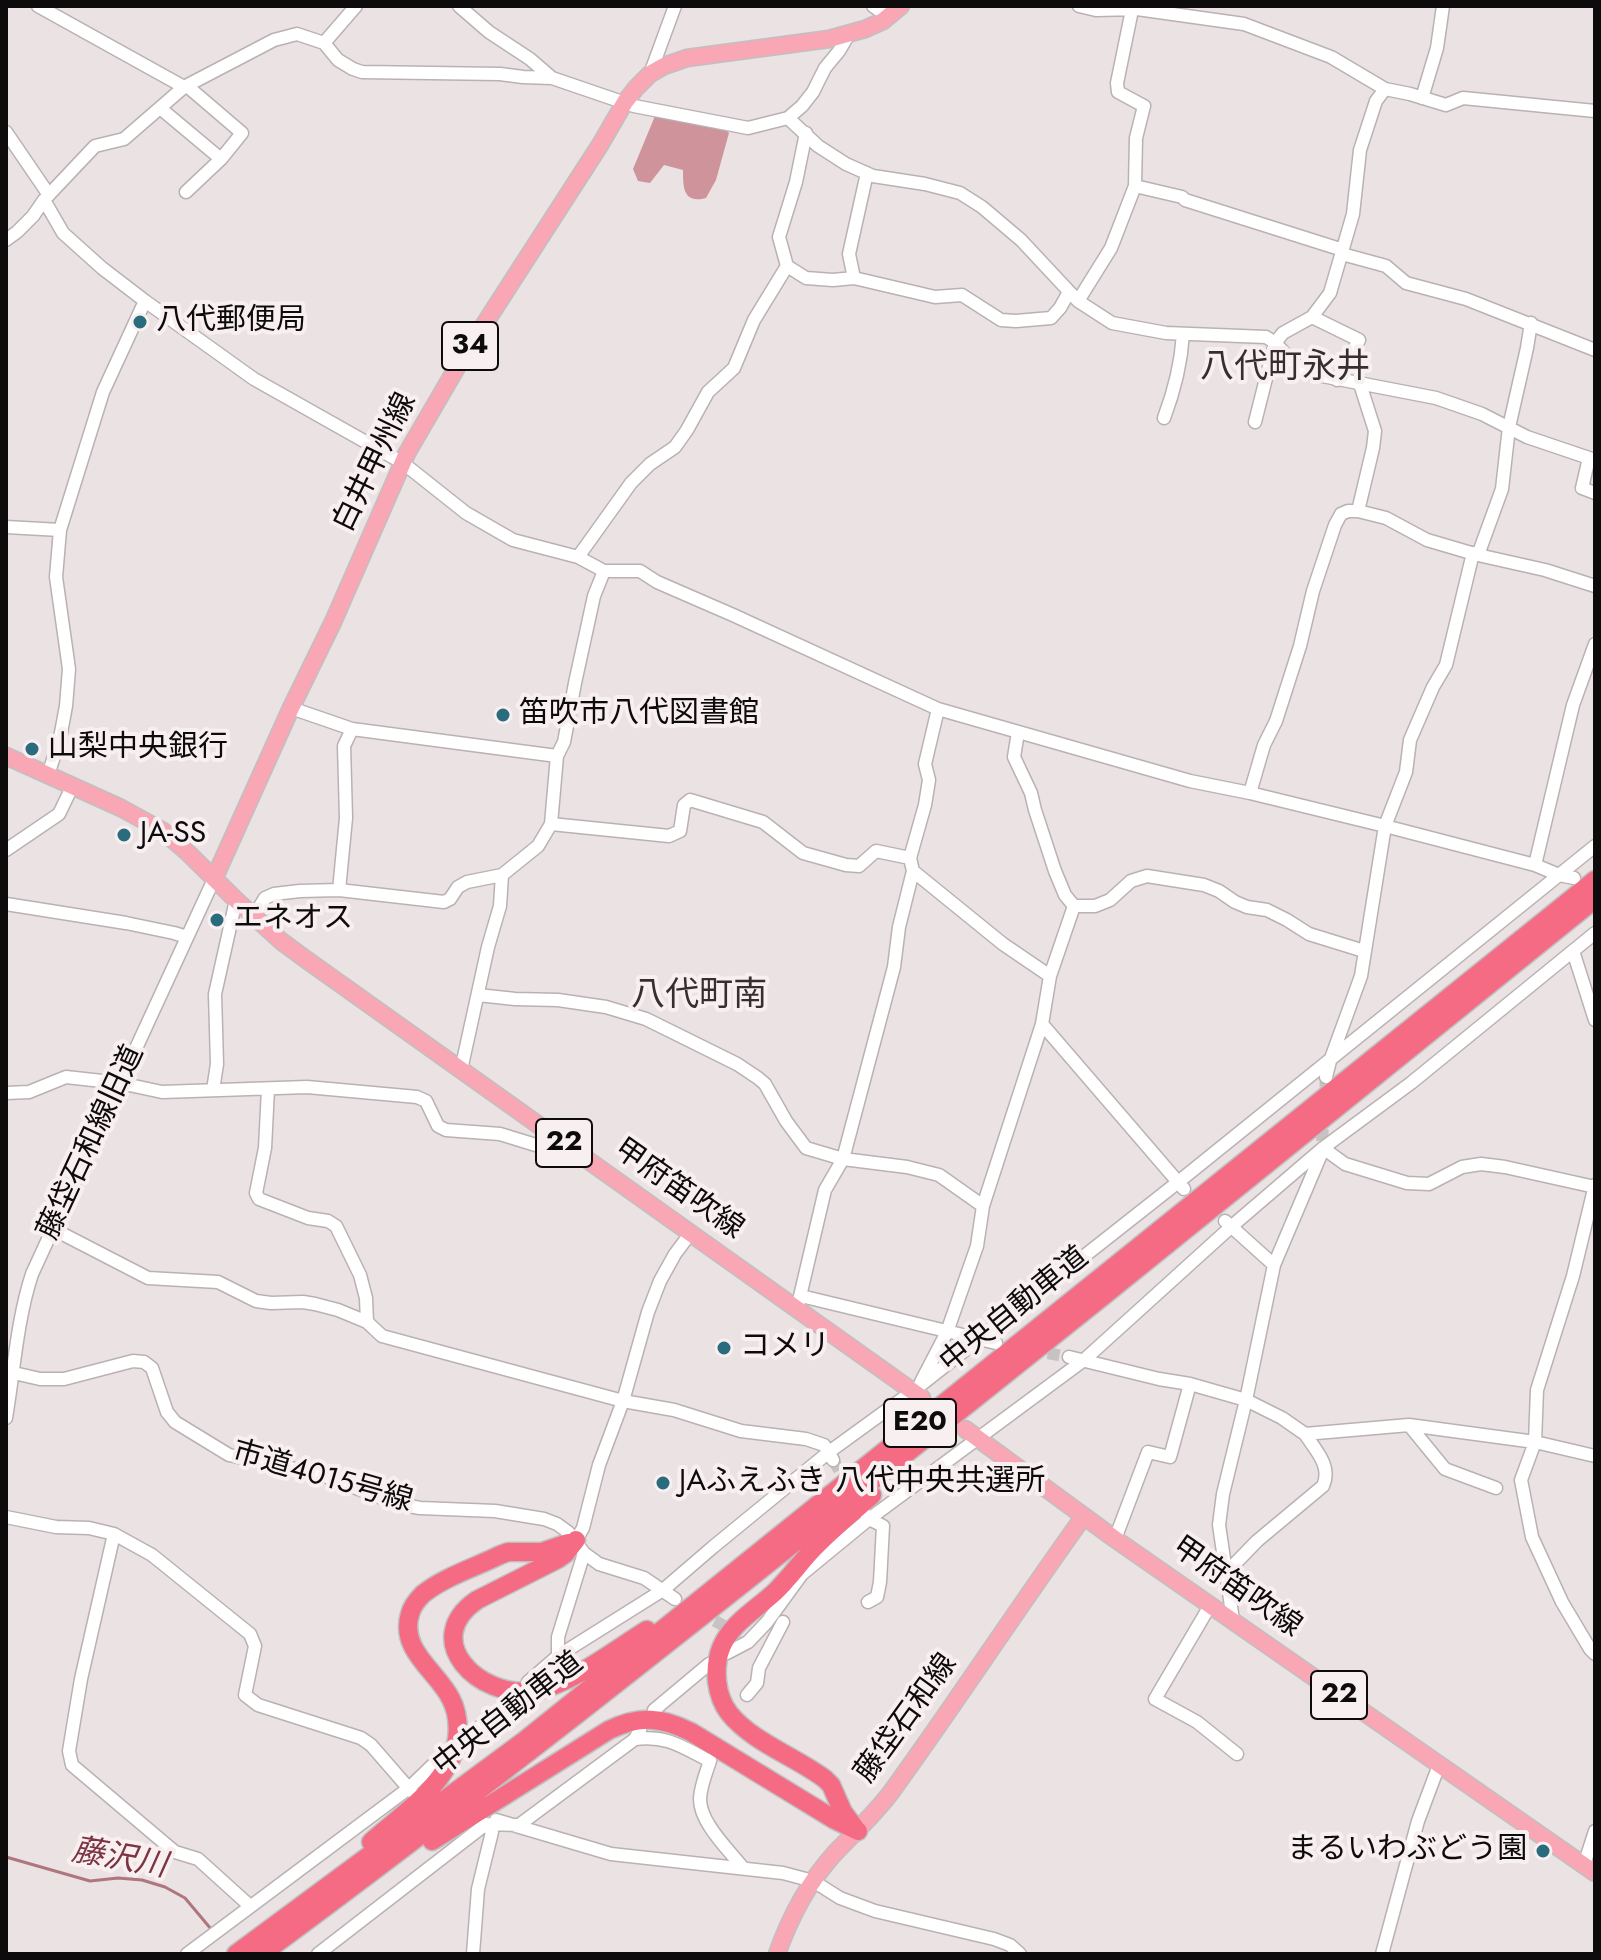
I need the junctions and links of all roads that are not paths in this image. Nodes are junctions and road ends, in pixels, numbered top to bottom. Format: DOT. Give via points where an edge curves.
graph roads {
  1 [pos="38,6"];
  2 [pos="356,6"];
  3 [pos="459,6"];
  4 [pos="675,6"];
  5 [pos="873,6"];
  6 [pos="1079,6"];
  7 [pos="1443,6"];
  8 [pos="1135,8"];
  9 [pos="895,11"];
  10 [pos="849,34"];
  11 [pos="324,43"];
  12 [pos="650,74"];
  13 [pos="552,78"];
  14 [pos="185,86"];
  15 [pos="1385,89"];
  16 [pos="1422,98"];
  17 [pos="625,102"];
  18 [pos="160,108"];
  19 [pos="1595,111"];
  20 [pos="788,118"];
  21 [pos="6,132"];
  22 [pos="806,133"];
  23 [pos="221,159"];
  24 [pos="867,173"];
  25 [pos="1135,186"];
  26 [pos="186,192"];
  27 [pos="47,197"];
  28 [pos="6,240"];
  29 [pos="1342,252"];
  30 [pos="787,266"];
  31 [pos="854,278"];
  32 [pos="1074,297"];
  33 [pos="145,301"];
  34 [pos="1312,317"];
  35 [pos="1531,323"];
  36 [pos="1183,334"];
  37 [pos="1275,343"];
  38 [pos="1595,350"];
  39 [pos="1337,380"];
  40 [pos="1360,384"];
  41 [pos="1164,418"];
  42 [pos="1255,422"];
  43 [pos="1509,427"];
  44 [pos="1592,459"];
  45 [pos="403,463"];
  46 [pos="1595,493"];
  47 [pos="1358,511"];
  48 [pos="6,527"];
  49 [pos="60,530"];
  50 [pos="1475,554"];
  51 [pos="578,557"];
  52 [pos="604,571"];
  53 [pos="1595,586"];
  54 [pos="1595,644"];
  55 [pos="291,708"];
  56 [pos="938,709"];
  57 [pos="352,729"];
  58 [pos="1018,732"];
  59 [pos="6,756"];
  60 [pos="557,756"];
  61 [pos="48,775"];
  62 [pos="72,787"];
  63 [pos="1250,793"];
  64 [pos="551,824"];
  65 [pos="1385,826"];
  66 [pos="1595,846"];
  67 [pos="6,850"];
  68 [pos="912,865"];
  69 [pos="1535,865"];
  70 [pos="502,875"];
  71 [pos="1559,875"];
  72 [pos="1574,878"];
  73 [pos="214,879"];
  74 [pos="1595,880"];
  75 [pos="339,890"];
  76 [pos="1595,899"];
  77 [pos="236,900"];
  78 [pos="6,904"];
  79 [pos="1074,906"];
  80 [pos="254,916"];
  81 [pos="1595,933"];
  82 [pos="187,937"];
  83 [pos="1364,951"];
  84 [pos="1573,951"];
  85 [pos="1050,976"];
  86 [pos="478,995"];
  87 [pos="1595,1020"];
  88 [pos="1042,1024"];
  89 [pos="1330,1061"];
  90 [pos="461,1070"];
  91 [pos="1326,1077"];
  92 [pos="120,1083"];
  93 [pos="268,1089"];
  94 [pos="213,1090"];
  95 [pos="6,1093"];
  96 [pos="564,1144"];
  97 [pos="1322,1145"];
  98 [pos="843,1159"];
  99 [pos="1181,1186"];
  100 [pos="1595,1187"];
  101 [pos="983,1206"];
  102 [pos="1229,1224"];
  103 [pos="53,1229"];
  104 [pos="690,1234"];
  105 [pos="1274,1265"];
  106 [pos="799,1302"];
  107 [pos="367,1322"];
  108 [pos="947,1332"];
  109 [pos="979,1340"];
  110 [pos="996,1343"];
  111 [pos="1069,1357"];
  112 [pos="1084,1360"];
  113 [pos="12,1361"];
  114 [pos="1190,1384"];
  115 [pos="917,1392"];
  116 [pos="979,1395"];
  117 [pos="1246,1400"];
  118 [pos="623,1401"];
  119 [pos="6,1418"];
  120 [pos="1409,1425"];
  121 [pos="972,1433"];
  122 [pos="1305,1434"];
  123 [pos="1535,1442"];
  124 [pos="831,1456"];
  125 [pos="1595,1456"];
  126 [pos="853,1477"];
  127 [pos="1496,1488"];
  128 [pos="1084,1516"];
  129 [pos="6,1517"];
  130 [pos="868,1517"];
  131 [pos="114,1534"];
  132 [pos="1115,1539"];
  133 [pos="580,1546"];
  134 [pos="1226,1573"];
  135 [pos="663,1590"];
  136 [pos="675,1599"];
  137 [pos="868,1602"];
  138 [pos="1211,1604"];
  139 [pos="1233,1620"];
  140 [pos="783,1622"];
  141 [pos="745,1639"];
  142 [pos="727,1653"];
  143 [pos="1595,1654"];
  144 [pos="558,1656"];
  145 [pos="709,1664"];
  146 [pos="759,1668"];
  147 [pos="528,1682"];
  148 [pos="747,1695"];
  149 [pos="510,1700"];
  150 [pos="654,1710"];
  151 [pos="464,1738"];
  152 [pos="1237,1754"];
  153 [pos="441,1757"];
  154 [pos="1439,1765"];
  155 [pos="410,1789"];
  156 [pos="491,1822"];
  157 [pos="519,1825"];
  158 [pos="858,1831"];
  159 [pos="1595,1831"];
  160 [pos="743,1868"];
  161 [pos="1589,1869"];
  162 [pos="813,1881"];
  163 [pos="250,1906"];
  164 [pos="288,1917"];
  165 [pos="217,1931"];
  166 [pos="231,1948"];
  167 [pos="187,1954"];
  168 [pos="262,1954"];
  169 [pos="318,1954"];
  170 [pos="473,1954"];
  171 [pos="777,1954"];
  172 [pos="1020,1954"];
  173 [pos="1382,1954"];
  1 -- 14 [label="street"];
  2 -- 11 [label="street"];
  3 -- 13 [label="street"];
  4 -- 12 [label="street"];
  5 -- 9 [label="street"];
  6 -- 8 [label="street"];
  7 -- 16 [label="street"];
  8 -- 15 [label="street" via="1244,24 1331,57"];
  8 -- 25 [label="street" via="1117,83 1118,92 1144,106 1136,138"];
  9 -- 10 [label="main road, 白井甲州線 / 34"];
  10 -- 12 [label="main road, 白井甲州線 / 34" via="687,58"];
  10 -- 20 [label="street" via="813,92"];
  11 -- 13 [label="street" via="338,60 362,72"];
  11 -- 14 [label="street" via="297,34 274,40"];
  12 -- 17 [label="main road, 白井甲州線 / 34"];
  13 -- 17 [label="street"];
  14 -- 18 [label="street"];
  14 -- 23 [label="street" via="242,133"];
  15 -- 16 [label="street"];
  15 -- 29 [label="street" via="1360,150 1353,214"];
  16 -- 19 [label="street" via="1446,105 1463,98"];
  17 -- 20 [label="street" via="748,128"];
  17 -- 45 [label="main road, 白井甲州線 / 34" via="460,362"];
  18 -- 23 [label="street"];
  18 -- 27 [label="street" via="124,139 95,146"];
  20 -- 22 [label="street"];
  21 -- 27 [label="street"];
  22 -- 24 [label="street" via="827,152"];
  22 -- 30 [label="street" via="779,237"];
  23 -- 26 [label="street"];
  24 -- 31 [label="street" via="849,254"];
  24 -- 32 [label="street" via="960,193 1021,240"];
  25 -- 29 [label="street"];
  25 -- 32 [label="street" via="1111,248"];
  27 -- 28 [label="street"];
  27 -- 33 [label="street" via="63,233"];
  29 -- 34 [label="street" via="1330,293"];
  29 -- 35 [label="street" via="1386,266 1406,283"];
  30 -- 31 [label="street" via="806,278"];
  30 -- 51 [label="street" via="754,320 734,368 708,392 675,447 631,483"];
  31 -- 32 [label="street" via="935,297 962,295 1001,320 1051,318"];
  32 -- 36 [label="street" via="1112,323"];
  33 -- 45 [label="street" via="254,379"];
  33 -- 49 [label="street" via="103,392"];
  34 -- 37 [label="street"];
  34 -- 39 [label="street" via="1359,340"];
  35 -- 38 [label="street"];
  35 -- 43 [label="street"];
  36 -- 37 [label="street" via="1266,337"];
  36 -- 41 [label="street" via="1181,361"];
  37 -- 39 [label="street" via="1312,374"];
  37 -- 42 [label="street"];
  39 -- 40 [label="street"];
  40 -- 43 [label="street" via="1436,398"];
  40 -- 47 [label="street" via="1375,431"];
  43 -- 44 [label="street"];
  43 -- 50 [label="street" via="1502,489"];
  44 -- 46 [label="street" via="1582,488"];
  45 -- 51 [label="street" via="466,513 513,540"];
  45 -- 55 [label="main road, 白井甲州線 / 34"];
  47 -- 50 [label="street"];
  47 -- 63 [label="street" via="1341,514 1335,525"];
  48 -- 49 [label="street"];
  49 -- 61 [label="street" via="56,577 69,669 60,738"];
  50 -- 53 [label="street"];
  50 -- 65 [label="street" via="1446,665 1410,740 1406,772"];
  51 -- 52 [label="street"];
  52 -- 56 [label="street" via="640,571"];
  52 -- 60 [label="street"];
  54 -- 69 [label="street" via="1573,705"];
  55 -- 57 [label="street"];
  55 -- 73 [label="main road, 白井甲州線 / 34"];
  56 -- 58 [label="street"];
  56 -- 68 [label="street"];
  57 -- 60 [label="street"];
  57 -- 75 [label="street" via="344,746 346,818"];
  58 -- 63 [label="street"];
  58 -- 79 [label="street" via="1014,757 1060,883"];
  59 -- 61 [label="main road"];
  60 -- 64 [label="street"];
  61 -- 62 [label="main road"];
  62 -- 67 [label="street" via="59,814"];
  62 -- 73 [label="main road" via="163,831"];
  63 -- 65 [label="street"];
  64 -- 68 [label="street" via="669,836 680,831 684,805 690,800 763,822 803,853 859,866 876,851"];
  64 -- 70 [label="street" via="538,846"];
  65 -- 69 [label="street"];
  65 -- 83 [label="street"];
  66 -- 71 [label="street"];
  68 -- 85 [label="street" via="1003,944"];
  68 -- 98 [label="street" via="894,967"];
  69 -- 71 [label="street"];
  70 -- 75 [label="street" via="467,882 444,902"];
  70 -- 86 [label="street" via="500,906"];
  71 -- 72 [label="street"];
  71 -- 89 [label="street"];
  73 -- 77 [label="main road, 甲府笛吹線 / 22"];
  73 -- 82 [label="street, 藤垈石和線旧道"];
  74 -- 126 [label="highway, 中央自動車道 / E20"];
  75 -- 80 [label="street" via="274,894"];
  76 -- 116 [label="highway, 中央自動車道 / E20"];
  77 -- 80 [label="main road, 甲府笛吹線 / 22"];
  77 -- 94 [label="street" via="215,994"];
  78 -- 82 [label="street"];
  79 -- 83 [label="street" via="1110,900 1131,881 1162,878 1204,885 1309,934"];
  79 -- 85 [label="street"];
  80 -- 90 [label="main road, 甲府笛吹線 / 22"];
  81 -- 84 [label="street"];
  82 -- 92 [label="street, 藤垈石和線旧道"];
  83 -- 89 [label="street" via="1361,976"];
  84 -- 87 [label="street"];
  84 -- 97 [label="street" via="1411,1083"];
  85 -- 88 [label="street"];
  86 -- 90 [label="street"];
  86 -- 98 [label="street" via="558,1000 646,1019 758,1078 806,1148"];
  88 -- 99 [label="street"];
  88 -- 101 [label="street"];
  89 -- 91 [label="street"];
  89 -- 99 [label="street"];
  90 -- 96 [label="main road, 甲府笛吹線 / 22"];
  92 -- 94 [label="street" via="162,1092"];
  92 -- 95 [label="street" via="66,1077 29,1092"];
  92 -- 103 [label="street, 藤垈石和線旧道"];
  93 -- 94 [label="street"];
  93 -- 96 [label="street" via="307,1087 417,1097 426,1101 438,1126 446,1130 500,1134 539,1146"];
  93 -- 107 [label="street" via="256,1193 259,1199 336,1226 360,1275"];
  96 -- 104 [label="main road, 甲府笛吹線 / 22"];
  97 -- 100 [label="street" via="1345,1164 1407,1183 1429,1184 1462,1167 1481,1164"];
  97 -- 102 [label="street"];
  97 -- 105 [label="street"];
  98 -- 101 [label="street" via="939,1175"];
  98 -- 106 [label="street" via="825,1190"];
  99 -- 109 [label="street"];
  100 -- 123 [label="street" via="1537,1390"];
  101 -- 108 [label="street" via="977,1246"];
  102 -- 105 [label="street"];
  102 -- 112 [label="street"];
  103 -- 107 [label="street" via="148,1278 218,1282 256,1301 315,1304"];
  103 -- 113 [label="street, 藤垈石和線旧道" via="26,1293"];
  104 -- 106 [label="main road, 甲府笛吹線 / 22"];
  104 -- 118 [label="street" via="660,1281"];
  105 -- 117 [label="street"];
  106 -- 108 [label="street"];
  106 -- 115 [label="main road, 甲府笛吹線 / 22"];
  107 -- 118 [label="street" via="382,1336"];
  108 -- 109 [label="street"];
  108 -- 115 [label="street"];
  109 -- 110 [label="street"];
  109 -- 115 [label="street"];
  111 -- 112 [label="street"];
  112 -- 114 [label="street"];
  112 -- 121 [label="street"];
  113 -- 119 [label="street, 藤垈石和線旧道"];
  113 -- 133 [label="street, 市道4015号線" via="40,1379 144,1362 152,1368 175,1422 229,1455 319,1474 398,1504 544,1519"];
  114 -- 117 [label="street"];
  114 -- 132 [label="street" via="1170,1457 1148,1452"];
  115 -- 124 [label="street"];
  116 -- 158 [label="highway" via="814,1548 728,1635 720,1651 717,1684 729,1713 755,1736 825,1779"];
  116 -- 168 [label="highway, 中央自動車道 / E20" via="401,1852"];
  117 -- 122 [label="street"];
  117 -- 134 [label="street" via="1219,1525"];
  118 -- 124 [label="street" via="741,1431 806,1439 824,1445"];
  118 -- 133 [label="street" via="599,1465"];
  120 -- 122 [label="street"];
  120 -- 123 [label="street"];
  120 -- 127 [label="street" via="1445,1469"];
  121 -- 128 [label="main road, 甲府笛吹線 / 22"];
  121 -- 130 [label="street"];
  122 -- 134 [label="street" via="1325,1463 1323,1486"];
  123 -- 125 [label="street"];
  123 -- 143 [label="street" via="1521,1480 1532,1537 1562,1602"];
  124 -- 135 [label="street"];
  126 -- 133 [label="highway" via="663,1620 579,1672 523,1692 476,1678 454,1643 461,1614 477,1600"];
  126 -- 164 [label="highway, 中央自動車道 / E20" via="524,1741"];
  128 -- 132 [label="main road, 甲府笛吹線 / 22"];
  128 -- 158 [label="main road, 藤垈石和線" via="937,1729"];
  129 -- 131 [label="street"];
  130 -- 137 [label="street" via="883,1526 880,1582 877,1597"];
  130 -- 141 [label="street" via="802,1574 767,1622"];
  131 -- 155 [label="street" via="152,1555 250,1634 255,1646 245,1695 258,1705 361,1738"];
  131 -- 163 [label="street" via="81,1679 69,1751 72,1765 175,1852 198,1859"];
  132 -- 138 [label="main road, 甲府笛吹線 / 22"];
  133 -- 135 [label="street" via="599,1564"];
  133 -- 144 [label="street"];
  133 -- 164 [label="highway" via="508,1552 437,1585 416,1601 408,1634 418,1657 451,1700 458,1726 452,1757 419,1801"];
  134 -- 139 [label="street"];
  135 -- 136 [label="street"];
  135 -- 144 [label="street"];
  138 -- 139 [label="main road, 甲府笛吹線 / 22"];
  138 -- 152 [label="street" via="1155,1699 1197,1722"];
  139 -- 154 [label="main road, 甲府笛吹線 / 22"];
  140 -- 146 [label="street"];
  141 -- 142 [label="street"];
  141 -- 146 [label="street"];
  144 -- 147 [label="street"];
  145 -- 150 [label="street"];
  146 -- 148 [label="street" via="757,1683"];
  149 -- 151 [label="street"];
  153 -- 155 [label="street"];
  154 -- 161 [label="main road, 甲府笛吹線 / 22"];
  154 -- 173 [label="street"];
  155 -- 163 [label="street"];
  156 -- 157 [label="street"];
  156 -- 169 [label="street"];
  156 -- 170 [label="street"];
  157 -- 160 [label="street" via="611,1854"];
  157 -- 160 [label="street" via="638,1735 667,1739 710,1761 702,1813"];
  158 -- 162 [label="main road, 藤垈石和線"];
  158 -- 168 [label="highway" via="691,1732 667,1722 623,1723 406,1856"];
  159 -- 161 [label="street"];
  160 -- 162 [label="street"];
  162 -- 171 [label="main road, 藤垈石和線"];
  162 -- 172 [label="street" via="875,1911 994,1939"];
  163 -- 165 [label="street"];
  164 -- 166 [label="highway, 中央自動車道 / E20"];
  165 -- 166 [label="street"];
  165 -- 167 [label="street"];
}
